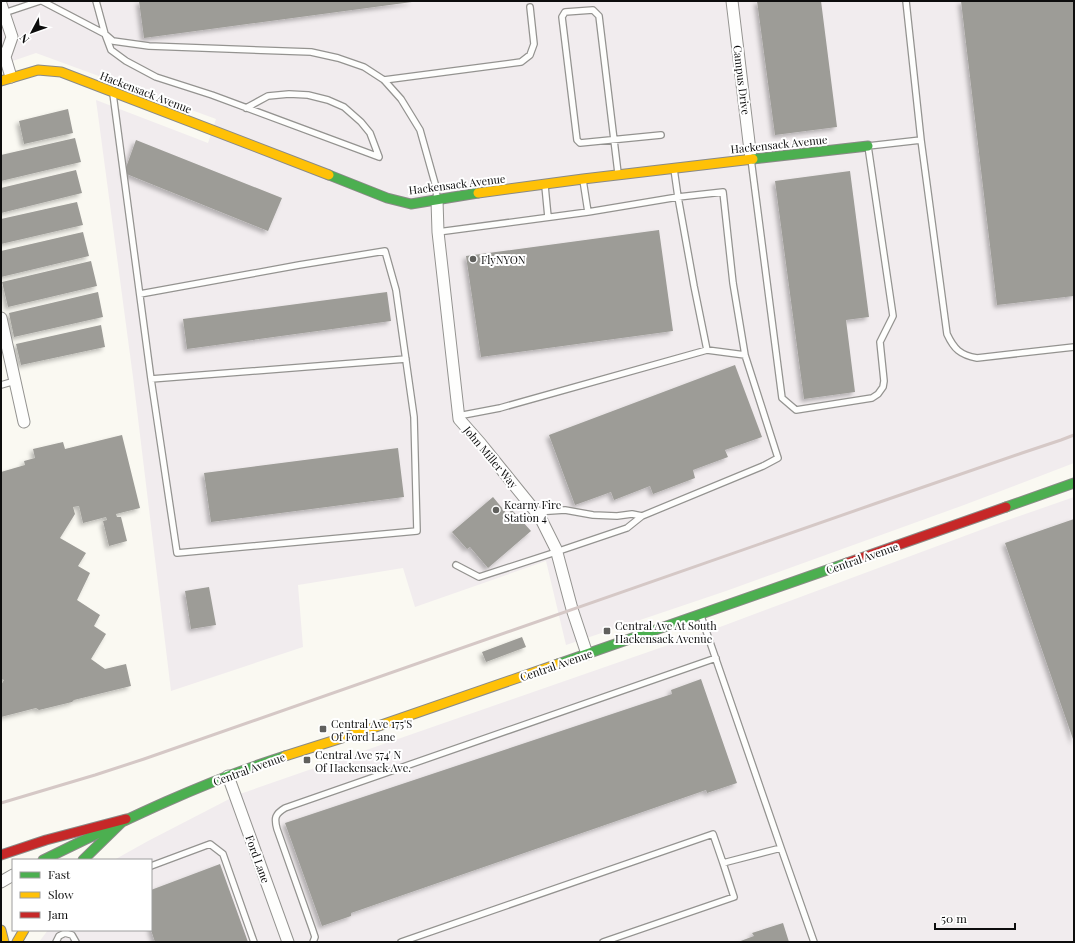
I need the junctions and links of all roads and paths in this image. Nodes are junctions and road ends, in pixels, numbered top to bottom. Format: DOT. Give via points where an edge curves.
graph roads {
  1 [pos="41,1"];
  2 [pos="96,1"];
  3 [pos="732,1"];
  4 [pos="906,1"];
  5 [pos="530,7"];
  6 [pos="3,9"];
  7 [pos="105,34"];
  8 [pos="3,55"];
  9 [pos="6,79"];
  10 [pos="384,80"];
  11 [pos="113,92"];
  12 [pos="246,108"];
  13 [pos="661,135"];
  14 [pos="614,140"];
  15 [pos="921,140"];
  16 [pos="868,146"];
  17 [pos="751,159"];
  18 [pos="674,169"];
  19 [pos="618,175"];
  20 [pos="583,179"];
  21 [pos="545,184"];
  22 [pos="678,198"];
  23 [pos="437,200"];
  24 [pos="588,212"];
  25 [pos="548,217"];
  26 [pos="438,232"];
  27 [pos="140,294"];
  28 [pos="1,318"];
  29 [pos="1074,347"];
  30 [pos="707,350"];
  31 [pos="745,355"];
  32 [pos="406,359"];
  33 [pos="151,379"];
  34 [pos="15,381"];
  35 [pos="1,385"];
  36 [pos="458,416"];
  37 [pos="24,422"];
  38 [pos="1074,483"];
  39 [pos="535,512"];
  40 [pos="642,516"];
  41 [pos="556,552"];
  42 [pos="456,565"];
  43 [pos="700,615"];
  44 [pos="587,654"];
  45 [pos="716,658"];
  46 [pos="228,776"];
  47 [pos="126,818"];
  48 [pos="781,848"];
  49 [pos="1,856"];
  50 [pos="45,859"];
  51 [pos="84,859"];
  52 [pos="723,864"];
  53 [pos="152,866"];
  54 [pos="12,876"];
  55 [pos="1,882"];
  56 [pos="1,930"];
  57 [pos="23,931"];
  58 [pos="65,931"];
  59 [pos="4,942"];
  60 [pos="17,942"];
  61 [pos="56,942"];
  62 [pos="76,942"];
  63 [pos="254,942"];
  64 [pos="288,942"];
  65 [pos="313,942"];
  66 [pos="401,942"];
  67 [pos="603,942"];
  68 [pos="814,942"];
  1 -- 6 [label="lane"];
  1 -- 7 [label="lane"];
  2 -- 7 [label="lane"];
  3 -- 17 [label="street, Campus Drive"];
  4 -- 15 [label="lane"];
  5 -- 10 [label="lane" via="534,44 530,55 521,62"];
  6 -- 8 [label="street" via="12,37"];
  7 -- 10 [label="lane" via="113,41 149,46 311,52 364,67"];
  7 -- 12 [label="lane" via="111,50 156,78"];
  8 -- 9 [label="street"];
  9 -- 11 [label="main road, Hackensack Avenue" via="38,70 61,72"];
  10 -- 23 [label="lane" via="401,99 420,130 436,187"];
  11 -- 23 [label="main road, Hackensack Avenue" via="387,198 410,204"];
  11 -- 27 [label="lane"];
  12 -- 12 [label="lane" via="357,149 379,157 370,133 361,122 344,107 328,100 308,95 268,96"];
  13 -- 14 [label="lane"];
  14 -- 14 [label="lane" via="599,16 593,10 565,12 562,17 577,140 580,143"];
  14 -- 19 [label="lane"];
  15 -- 16 [label="lane"];
  15 -- 29 [label="lane" via="947,334 952,345 960,352 977,358"];
  16 -- 17 [label="main road, Hackensack Avenue"];
  16 -- 17 [label="lane" via="893,316 880,342 883,387 872,398 796,410 782,398"];
  17 -- 18 [label="main road, Hackensack Avenue"];
  18 -- 19 [label="main road, Hackensack Avenue"];
  18 -- 22 [label="lane"];
  19 -- 20 [label="main road, Hackensack Avenue"];
  20 -- 21 [label="main road, Hackensack Avenue"];
  20 -- 24 [label="lane"];
  21 -- 23 [label="main road, Hackensack Avenue"];
  21 -- 25 [label="lane"];
  22 -- 24 [label="lane"];
  22 -- 30 [label="lane"];
  22 -- 31 [label="lane" via="723,192 733,283"];
  23 -- 26 [label="street, John Miller Way"];
  24 -- 25 [label="lane"];
  25 -- 26 [label="lane"];
  26 -- 36 [label="street, John Miller Way"];
  27 -- 32 [label="lane" via="385,251 396,290"];
  27 -- 33 [label="lane"];
  28 -- 34 [label="street"];
  30 -- 31 [label="lane"];
  30 -- 36 [label="lane" via="500,408"];
  31 -- 40 [label="lane" via="778,458"];
  32 -- 33 [label="lane"];
  32 -- 33 [label="lane" via="414,417 418,531 176,553"];
  34 -- 35 [label="lane"];
  34 -- 37 [label="street"];
  36 -- 39 [label="street, John Miller Way"];
  38 -- 43 [label="main road, Central Avenue"];
  39 -- 40 [label="lane" via="565,510 593,515"];
  39 -- 41 [label="street, John Miller Way" via="540,517"];
  40 -- 41 [label="lane" via="627,528"];
  41 -- 42 [label="lane" via="479,577"];
  41 -- 44 [label="street, John Miller Way"];
  43 -- 44 [label="main road, Central Avenue"];
  43 -- 45 [label="lane"];
  44 -- 46 [label="main road, Central Avenue"];
  45 -- 48 [label="lane"];
  45 -- 65 [label="lane" via="280,811 275,822 315,937"];
  46 -- 47 [label="main road, Central Avenue"];
  46 -- 64 [label="street, Ford Lane"];
  47 -- 49 [label="main road" via="46,840"];
  47 -- 50 [label="main road, Central Avenue"];
  47 -- 51 [label="main road"];
  48 -- 52 [label="lane"];
  48 -- 68 [label="lane"];
  52 -- 66 [label="lane" via="713,834"];
  52 -- 67 [label="lane" via="734,897"];
  53 -- 63 [label="lane" via="210,844 223,854"];
  54 -- 55 [label="street"];
  56 -- 59 [label="main road"];
  57 -- 60 [label="main road"];
  58 -- 61 [label="lane"];
  58 -- 62 [label="lane" via="72,935"];
}
